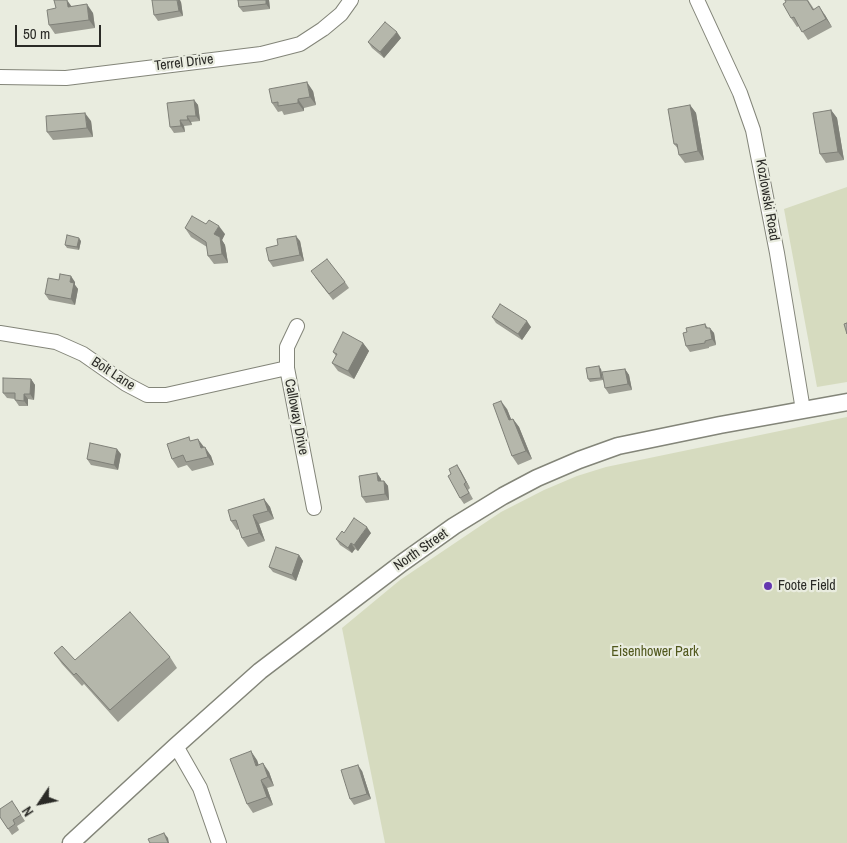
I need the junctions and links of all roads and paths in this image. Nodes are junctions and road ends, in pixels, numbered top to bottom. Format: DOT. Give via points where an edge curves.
graph roads {
  1 [pos="351,0"];
  2 [pos="697,0"];
  3 [pos="0,77"];
  4 [pos="297,326"];
  5 [pos="0,333"];
  6 [pos="287,368"];
  7 [pos="847,402"];
  8 [pos="803,410"];
  9 [pos="314,508"];
  10 [pos="176,746"];
  11 [pos="71,843"];
  12 [pos="219,843"];
  1 -- 3 [label="street, Terrel Drive" via="341,14 300,44 261,54 66,78"];
  2 -- 8 [label="street, Kozlowski Road" via="740,93 753,130"];
  4 -- 6 [label="street, Calloway Drive" via="287,347"];
  5 -- 6 [label="street, Bolt Lane" via="56,342 83,354 147,395 166,395"];
  6 -- 9 [label="street, Calloway Drive"];
  7 -- 8 [label="main road, North Street"];
  8 -- 10 [label="main road, North Street" via="618,446 537,478 454,526 402,563 260,671"];
  10 -- 11 [label="main road, North Street"];
  10 -- 12 [label="street" via="200,788"];
}
